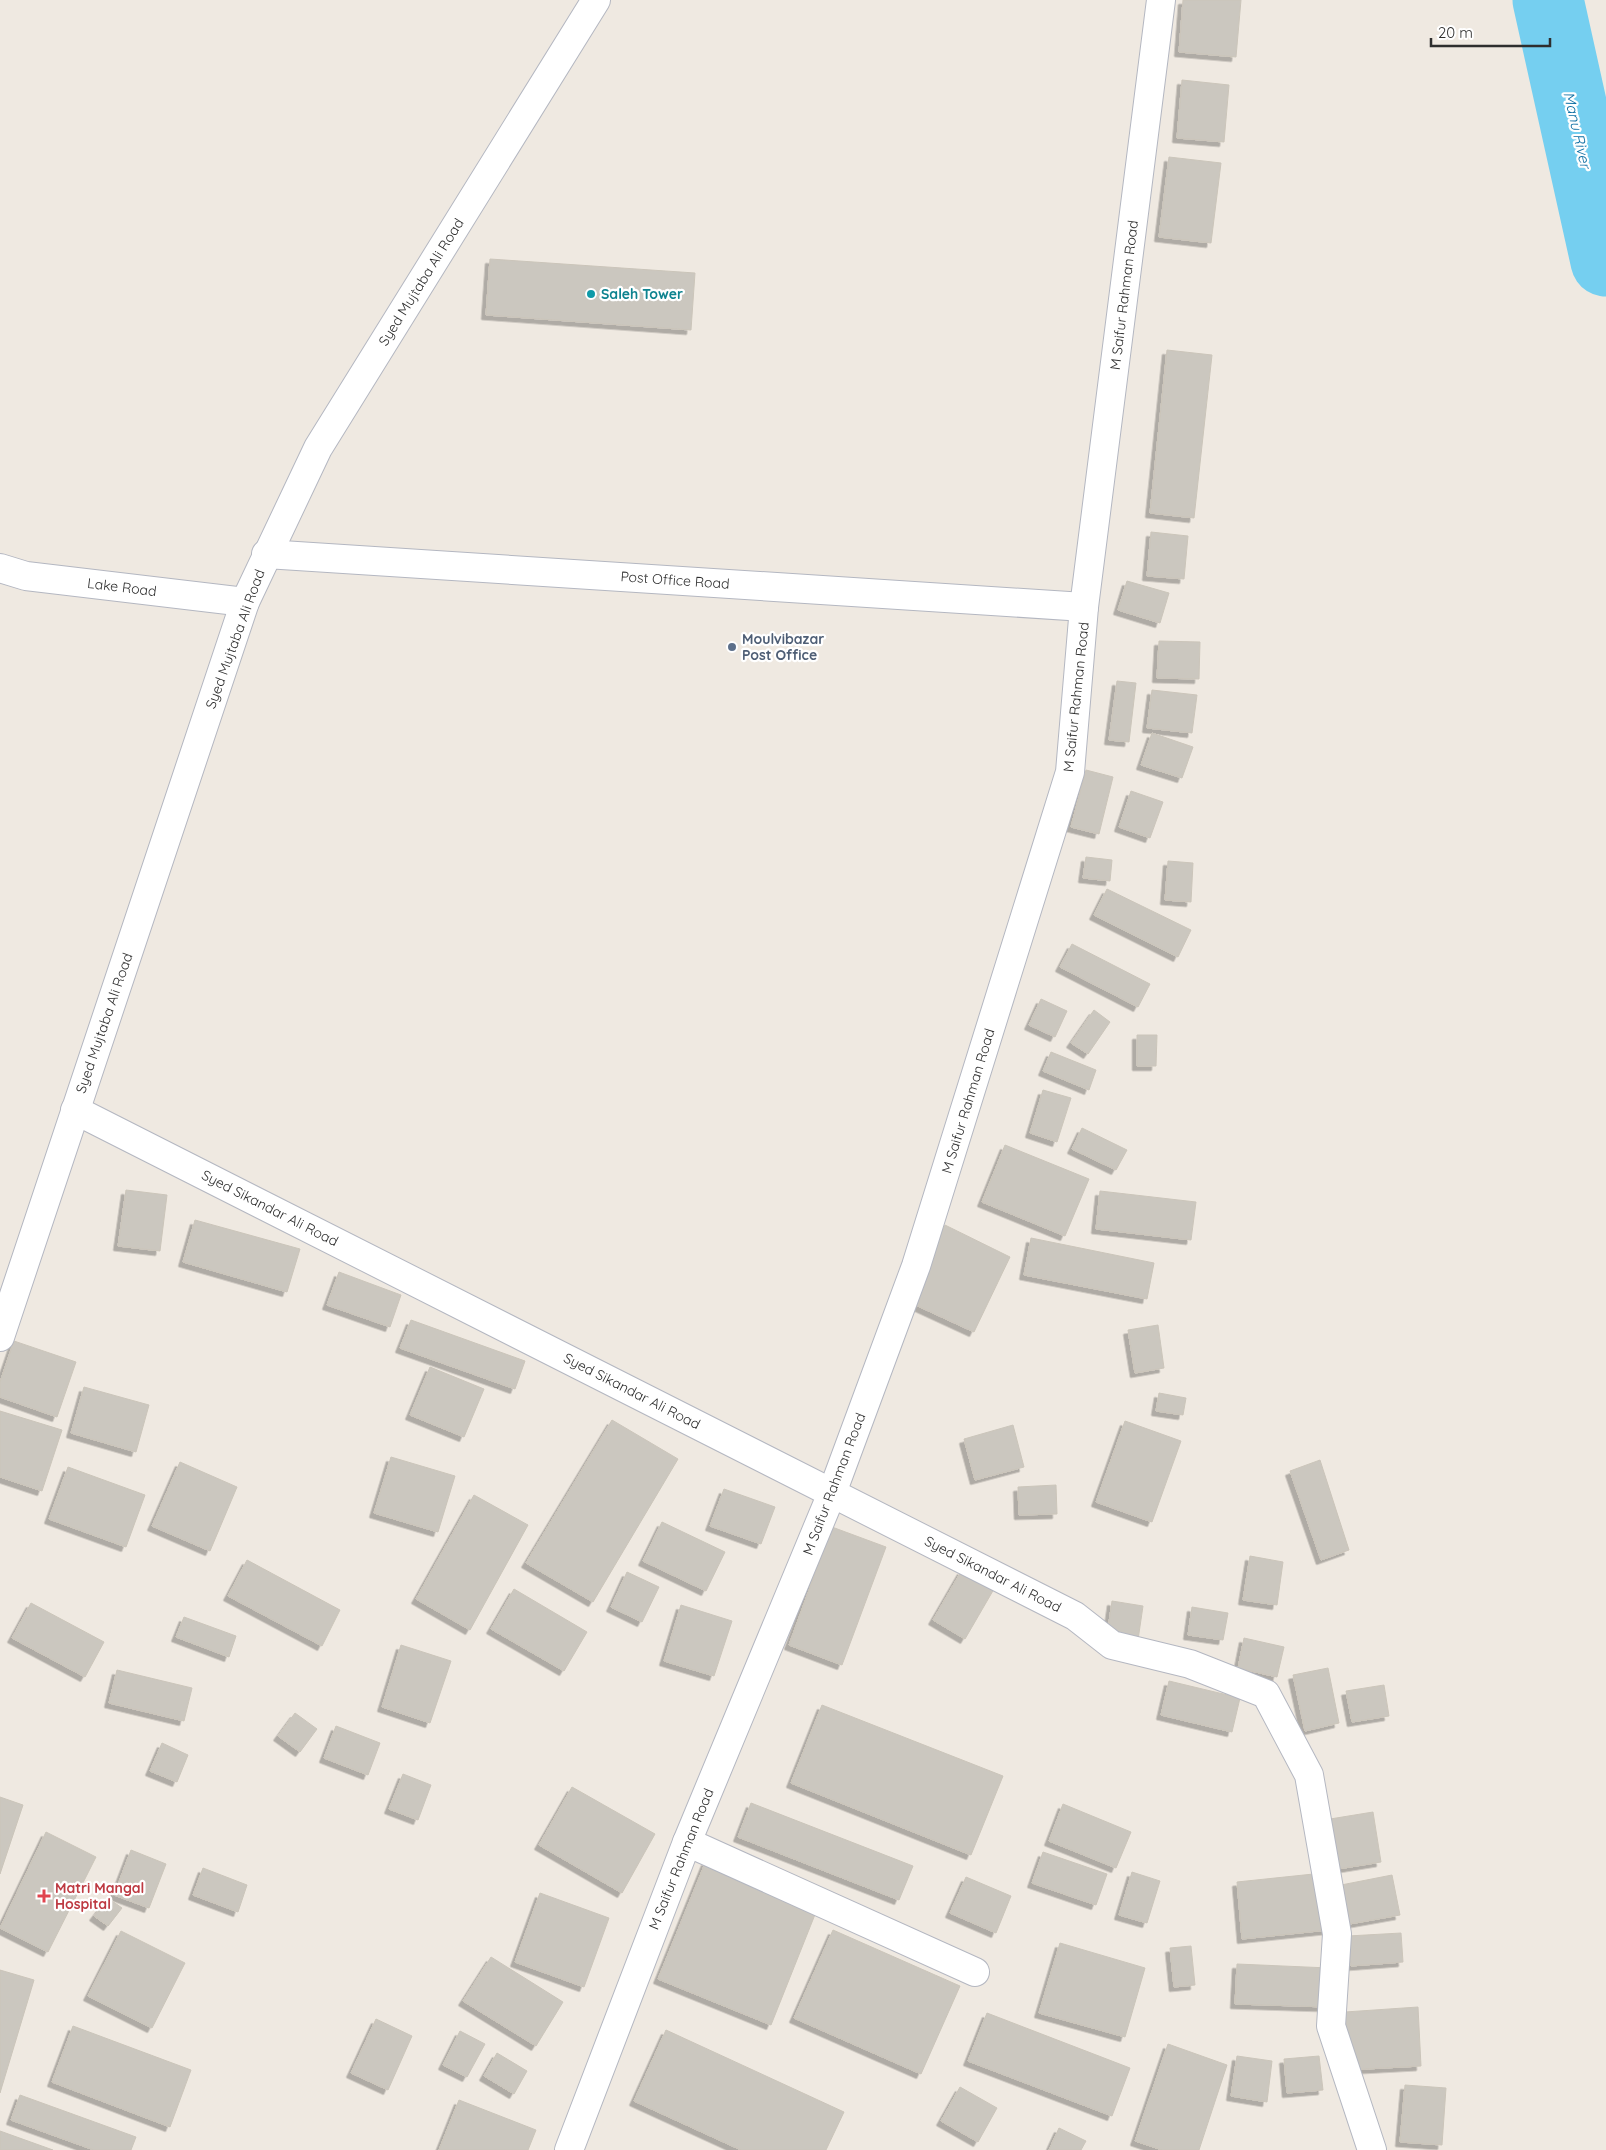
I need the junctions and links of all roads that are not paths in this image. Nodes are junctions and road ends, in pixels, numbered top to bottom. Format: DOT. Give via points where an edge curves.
graph roads {
  1 [pos="596,0"];
  2 [pos="1161,0"];
  3 [pos="266,554"];
  4 [pos="0,568"];
  5 [pos="245,602"];
  6 [pos="1084,607"];
  7 [pos="75,1110"];
  8 [pos="0,1337"];
  9 [pos="832,1493"];
  10 [pos="686,1842"];
  11 [pos="975,1972"];
  12 [pos="569,2150"];
  13 [pos="1372,2150"];
  1 -- 3 [label="street, Syed Mujtaba Ali Road" via="318,448"];
  2 -- 6 [label="street, M Saifur Rahman Road"];
  3 -- 5 [label="street, Syed Mujtaba Ali Road"];
  3 -- 6 [label="street, Post Office Road"];
  4 -- 5 [label="street, Lake Road" via="26,576"];
  5 -- 7 [label="street, Syed Mujtaba Ali Road"];
  6 -- 9 [label="street, M Saifur Rahman Road" via="1070,772 916,1266"];
  7 -- 8 [label="street, Syed Mujtaba Ali Road"];
  7 -- 9 [label="street, Syed Sikandar Ali Road"];
  9 -- 10 [label="street, M Saifur Rahman Road"];
  9 -- 13 [label="street, Syed Sikandar Ali Road" via="1075,1616 1112,1645 1190,1664 1266,1694 1309,1775 1337,1934 1331,2026"];
  10 -- 11 [label="street"];
  10 -- 12 [label="street, M Saifur Rahman Road"];
}
